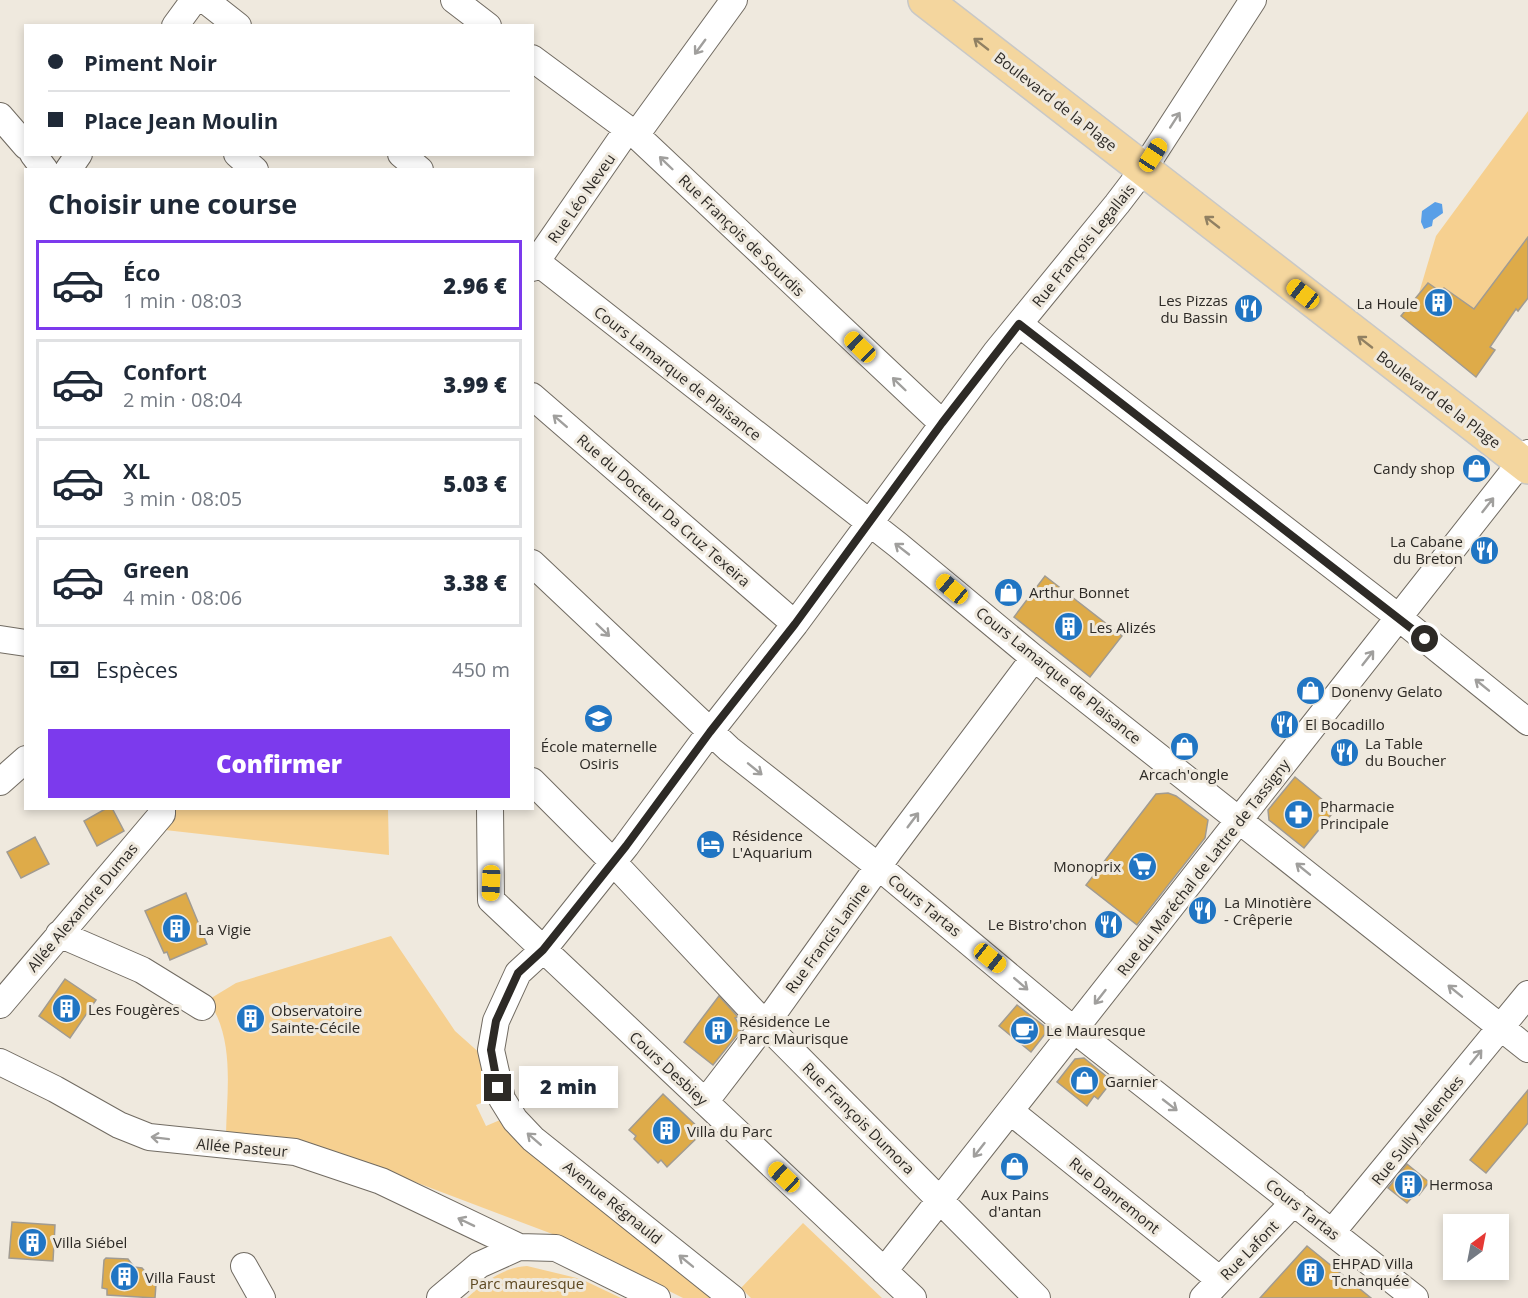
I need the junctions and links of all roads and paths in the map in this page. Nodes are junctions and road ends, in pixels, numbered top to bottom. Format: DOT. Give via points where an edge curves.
graph roads {
  1 [pos="194,0"];
  2 [pos="205,0"];
  3 [pos="454,0"];
  4 [pos="734,0"];
  5 [pos="925,0"];
  6 [pos="1253,0"];
  7 [pos="176,24"];
  8 [pos="235,24"];
  9 [pos="486,24"];
  10 [pos="534,59"];
  11 [pos="0,116"];
  12 [pos="632,132"];
  13 [pos="24,144"];
  14 [pos="239,156"];
  15 [pos="403,156"];
  16 [pos="253,168"];
  17 [pos="418,168"];
  18 [pos="1143,170"];
  19 [pos="534,262"];
  20 [pos="1019,324"];
  21 [pos="534,398"];
  22 [pos="942,423"];
  23 [pos="1526,461"];
  24 [pos="869,523"];
  25 [pos="534,565"];
  26 [pos="1399,619"];
  27 [pos="795,624"];
  28 [pos="0,639"];
  29 [pos="24,643"];
  30 [pos="1034,658"];
  31 [pos="1528,722"];
  32 [pos="710,732"];
  33 [pos="24,761"];
  34 [pos="0,782"];
  35 [pos="534,783"];
  36 [pos="162,810"];
  37 [pos="490,810"];
  38 [pos="1241,820"];
  39 [pos="613,862"];
  40 [pos="879,867"];
  41 [pos="59,934"];
  42 [pos="543,950"];
  43 [pos="1528,994"];
  44 [pos="0,1005"];
  45 [pos="202,1007"];
  46 [pos="765,1024"];
  47 [pos="1501,1027"];
  48 [pos="1074,1030"];
  49 [pos="1528,1049"];
  50 [pos="0,1062"];
  51 [pos="502,1099"];
  52 [pos="705,1102"];
  53 [pos="1010,1111"];
  54 [pos="940,1199"];
  55 [pos="1294,1202"];
  56 [pos="1332,1232"];
  57 [pos="519,1247"];
  58 [pos="244,1266"];
  59 [pos="884,1271"];
  60 [pos="1212,1289"];
  61 [pos="262,1298"];
  62 [pos="440,1298"];
  63 [pos="657,1298"];
  64 [pos="732,1298"];
  65 [pos="913,1298"];
  66 [pos="1037,1298"];
  67 [pos="1415,1298"];
  1 -- 7 [label="street"];
  2 -- 8 [label="street"];
  3 -- 9 [label="street"];
  4 -- 12 [label="street, Rue Léo Neveu, one-way"];
  18 -- 5 [label="main road, Boulevard de la Plage, one-way"];
  18 -- 6 [label="street, Rue François Legallais, one-way"];
  10 -- 12 [label="street, Rue François de Sourdis"];
  11 -- 13 [label="street"];
  12 -- 19 [label="street, Rue Léo Neveu"];
  22 -- 12 [label="street, Rue François de Sourdis, one-way"];
  14 -- 16 [label="street"];
  15 -- 17 [label="street"];
  18 -- 20 [label="street, Rue François Legallais"];
  23 -- 18 [label="main road, Boulevard de la Plage, one-way"];
  19 -- 24 [label="street, Cours Lamarque de Plaisance"];
  20 -- 22 [label="street, Rue François Legallais"];
  20 -- 26 [label="street"];
  27 -- 21 [label="street, Rue du Docteur Da Cruz Texeira, one-way"];
  22 -- 24 [label="street, Rue François Legallais"];
  26 -- 23 [label="street, Rue du Maréchal de Lattre de Tassigny, one-way"];
  24 -- 27 [label="street, Rue François Legallais"];
  30 -- 24 [label="street, Cours Lamarque de Plaisance, one-way"];
  25 -- 32 [label="street, Cours Tartas, one-way"];
  31 -- 26 [label="street, one-way"];
  38 -- 26 [label="street, Rue du Maréchal de Lattre de Tassigny, one-way"];
  27 -- 32 [label="street, Rue François Legallais"];
  28 -- 29 [label="street"];
  30 -- 38 [label="street, Cours Lamarque de Plaisance"];
  40 -- 30 [label="street, Rue Francis Lanine, one-way"];
  32 -- 39 [label="street, Rue François Legallais"];
  32 -- 40 [label="street, Cours Tartas, one-way"];
  33 -- 34 [label="street"];
  35 -- 39 [label="street, Rue François Dumora"];
  36 -- 41 [label="street, Allée Alexandre Dumas"];
  37 -- 42 [label="street, Cours Desbiey" via="491,900"];
  47 -- 38 [label="street, Cours Lamarque de Plaisance, one-way"];
  38 -- 48 [label="street, Rue du Maréchal de Lattre de Tassigny, one-way"];
  39 -- 42 [label="street, Rue François Legallais"];
  39 -- 46 [label="street, Rue François Dumora"];
  40 -- 46 [label="street, Rue Francis Lanine"];
  40 -- 48 [label="street, Cours Tartas, one-way"];
  41 -- 44 [label="street, Allée Alexandre Dumas"];
  41 -- 45 [label="street" via="142,970"];
  42 -- 51 [label="street, Rue François Legallais" via="518,973 496,1021 491,1050"];
  42 -- 52 [label="street, Cours Desbiey"];
  43 -- 47 [label="street, Rue Sully Melendes"];
  46 -- 52 [label="street, Rue Francis Lanine"];
  46 -- 54 [label="street, Rue François Dumora"];
  47 -- 49 [label="street, Cours Lamarque de Plaisance"];
  56 -- 47 [label="street, Rue Sully Melendes, one-way"];
  48 -- 53 [label="street, Rue du Maréchal de Lattre de Tassigny"];
  48 -- 55 [label="street, Cours Tartas, one-way"];
  57 -- 50 [label="street, Allée Pasteur, one-way" via="381,1181 295,1152 149,1137"];
  64 -- 51 [label="street, Avenue Régnauld, one-way" via="533,1139"];
  52 -- 59 [label="street, Cours Desbiey"];
  53 -- 54 [label="street, Rue du Maréchal de Lattre de Tassigny, one-way"];
  53 -- 60 [label="street, Rue Danremont"];
  54 -- 59 [label="street, Rue du Maréchal de Lattre de Tassigny"];
  54 -- 66 [label="street, Rue François Dumora"];
  55 -- 56 [label="street, Cours Tartas"];
  55 -- 60 [label="street, Rue Lafont"];
  56 -- 67 [label="street, Cours Tartas"];
  57 -- 62 [label="street" via="478,1265"];
  57 -- 63 [label="street" via="556,1248"];
  58 -- 61 [label="street"];
  59 -- 65 [label="street, Cours Desbiey"];
}
